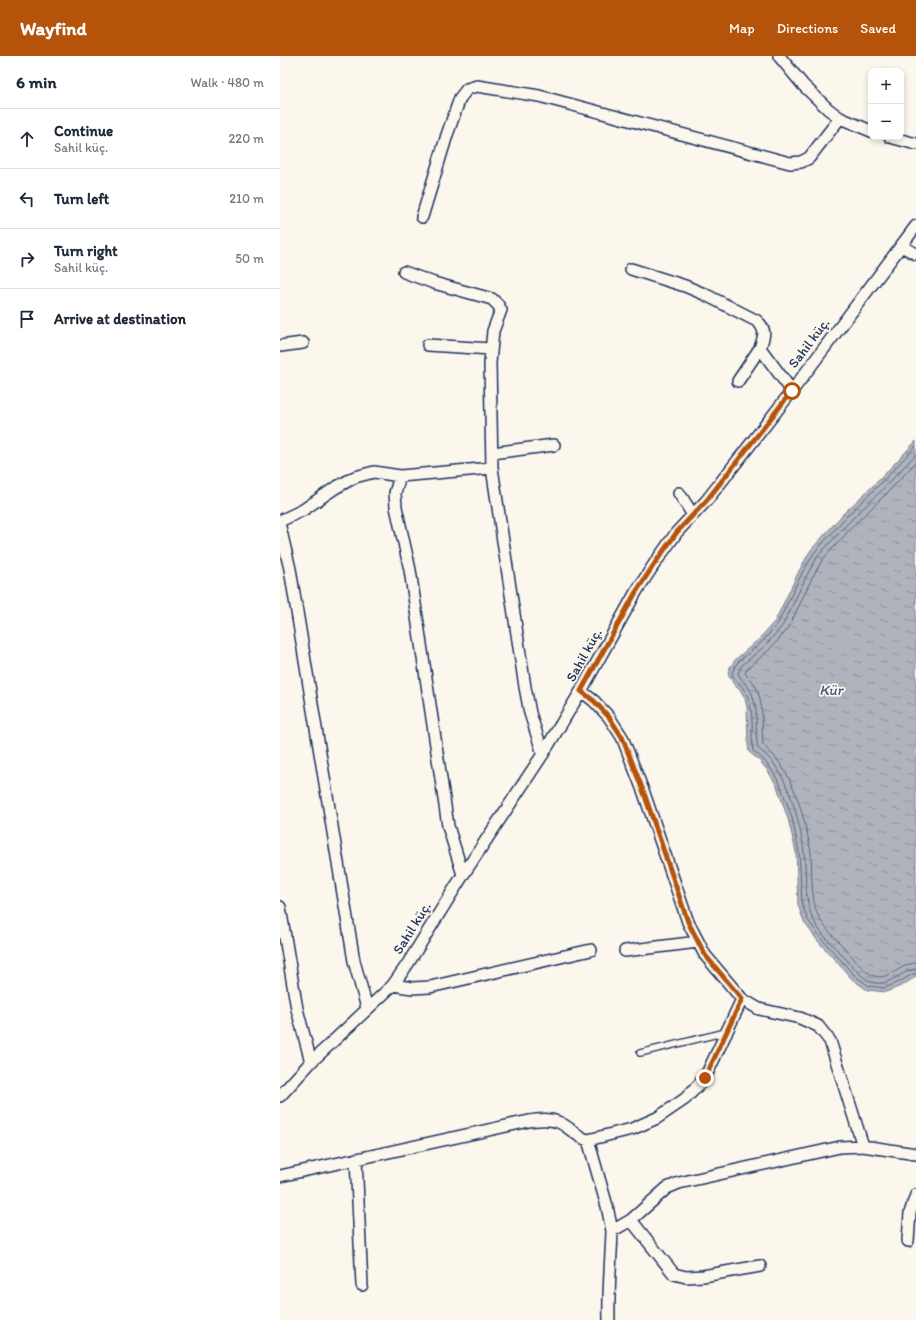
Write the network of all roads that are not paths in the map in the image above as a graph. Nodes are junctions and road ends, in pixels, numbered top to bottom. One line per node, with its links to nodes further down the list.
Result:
1 (779, 56): 2 (street)
2 (840, 118): 3 (street); 6 (street)
3 (868, 131)
4 (901, 140): 5 (street)
5 (916, 144)
6 (422, 217)
7 (916, 226): 8 (street, Sahil küç.)
8 (901, 246): 9 (street); 18 (street, Sahil küç.)
9 (916, 254)
10 (631, 269): 15 (street)
11 (404, 272): 16 (street)
12 (303, 343): 14 (street)
13 (428, 345): 16 (street)
14 (280, 346)
15 (760, 348): 17 (street); 18 (street)
16 (491, 349): 20 (street)
17 (738, 382)
18 (792, 391): 24 (street, Sahil küç.)
19 (554, 445): 20 (street)
20 (492, 453): 21 (street)
21 (492, 468): 22 (street); 28 (street)
22 (400, 476): 25 (street); 29 (street)
23 (679, 493): 24 (street)
24 (693, 515): 27 (street, Sahil küç.)
25 (280, 521)
26 (280, 527): 36 (street)
27 (581, 691): 28 (street, Sahil küç.); 31 (street)
28 (543, 754): 29 (street, Sahil küç.)
29 (463, 875): 34 (street, Sahil küç.)
30 (280, 908): 39 (street)
31 (698, 942): 33 (street); 35 (street)
32 (591, 950): 34 (street)
33 (625, 951)
34 (393, 985): 36 (street, Sahil küç.)
35 (742, 999): 37 (street); 42 (street)
36 (367, 1008): 39 (street, Sahil küç.)
37 (726, 1032): 38 (lane); 41 (street)
38 (640, 1053)
39 (311, 1062): 40 (street, Sahil küç.)
40 (280, 1096)
41 (588, 1140): 44 (street); 48 (street)
42 (863, 1146): 43 (street); 47 (street)
43 (916, 1154)
44 (356, 1159): 45 (street); 51 (street)
45 (280, 1176)
46 (916, 1195): 49 (street)
47 (631, 1220): 48 (street); 50 (street)
48 (612, 1231): 52 (street)
49 (908, 1241)
50 (760, 1266)
51 (362, 1285)
52 (609, 1320)

